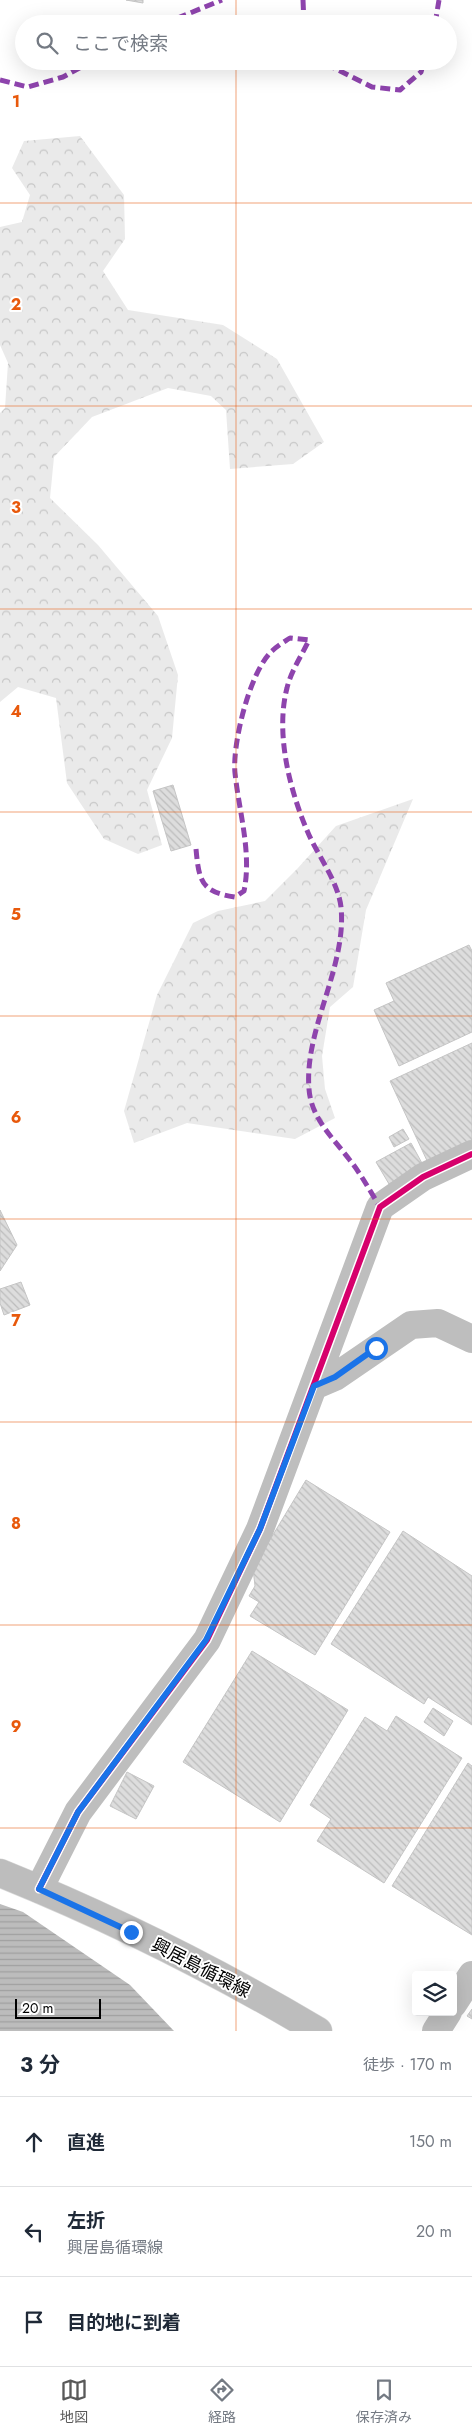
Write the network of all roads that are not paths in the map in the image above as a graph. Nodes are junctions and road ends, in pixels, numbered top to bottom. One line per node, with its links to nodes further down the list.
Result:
1 (472, 1154): 3 (street)
2 (472, 1339): 3 (street)
3 (314, 1386): 5 (street)
4 (0, 1873): 5 (main road, 興居島循環線)
5 (39, 1889): 9 (main road, 興居島循環線)
6 (472, 1975): 7 (street)
7 (457, 1998)
8 (445, 2016): 10 (street)
9 (318, 2031)
10 (436, 2031)

